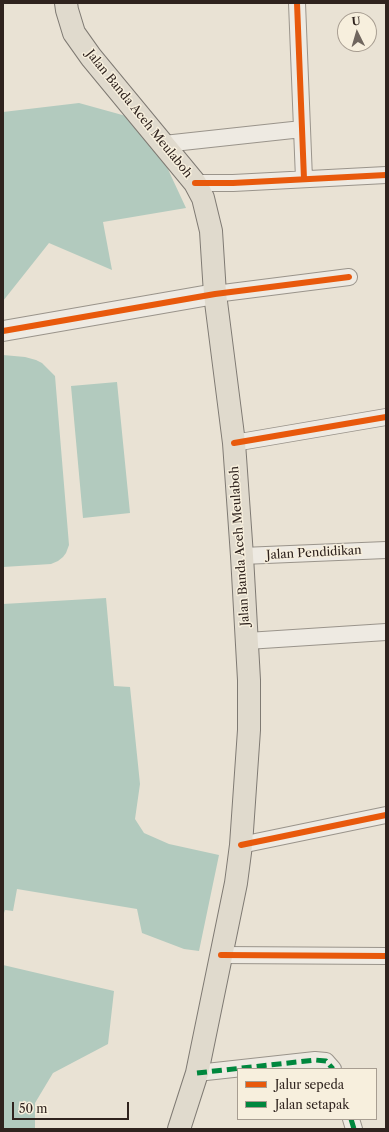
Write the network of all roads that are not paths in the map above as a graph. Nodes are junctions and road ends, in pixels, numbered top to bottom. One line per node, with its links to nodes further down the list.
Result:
1 (66, 3): 4 (highway, Jalan Banda Aceh Meulaboh)
2 (297, 3): 3 (street)
3 (302, 129): 4 (street); 6 (street)
4 (164, 144): 7 (highway, Jalan Banda Aceh Meulaboh)
5 (386, 175): 6 (street)
6 (304, 179): 7 (street)
7 (195, 183): 9 (highway, Jalan Banda Aceh Meulaboh)
8 (348, 277): 9 (street)
9 (215, 294): 10 (street); 12 (highway, Jalan Banda Aceh Meulaboh)
10 (3, 331)
11 (386, 417): 12 (street)
12 (234, 443): 14 (highway, Jalan Banda Aceh Meulaboh)
13 (386, 550): 14 (street, Jalan Pendidikan)
14 (242, 556): 16 (highway, Jalan Banda Aceh Meulaboh)
15 (386, 632): 16 (street)
16 (246, 641): 18 (highway, Jalan Banda Aceh Meulaboh)
17 (386, 815): 18 (street)
18 (241, 845): 19 (highway, Jalan Banda Aceh Meulaboh)
19 (221, 955): 20 (street); 24 (highway, Jalan Banda Aceh Meulaboh)
20 (386, 956)
21 (248, 1068): 22 (street)
22 (332, 1068)
23 (237, 1069): 24 (street)
24 (197, 1074): 25 (highway, Jalan Banda Aceh Meulaboh)
25 (179, 1129)

